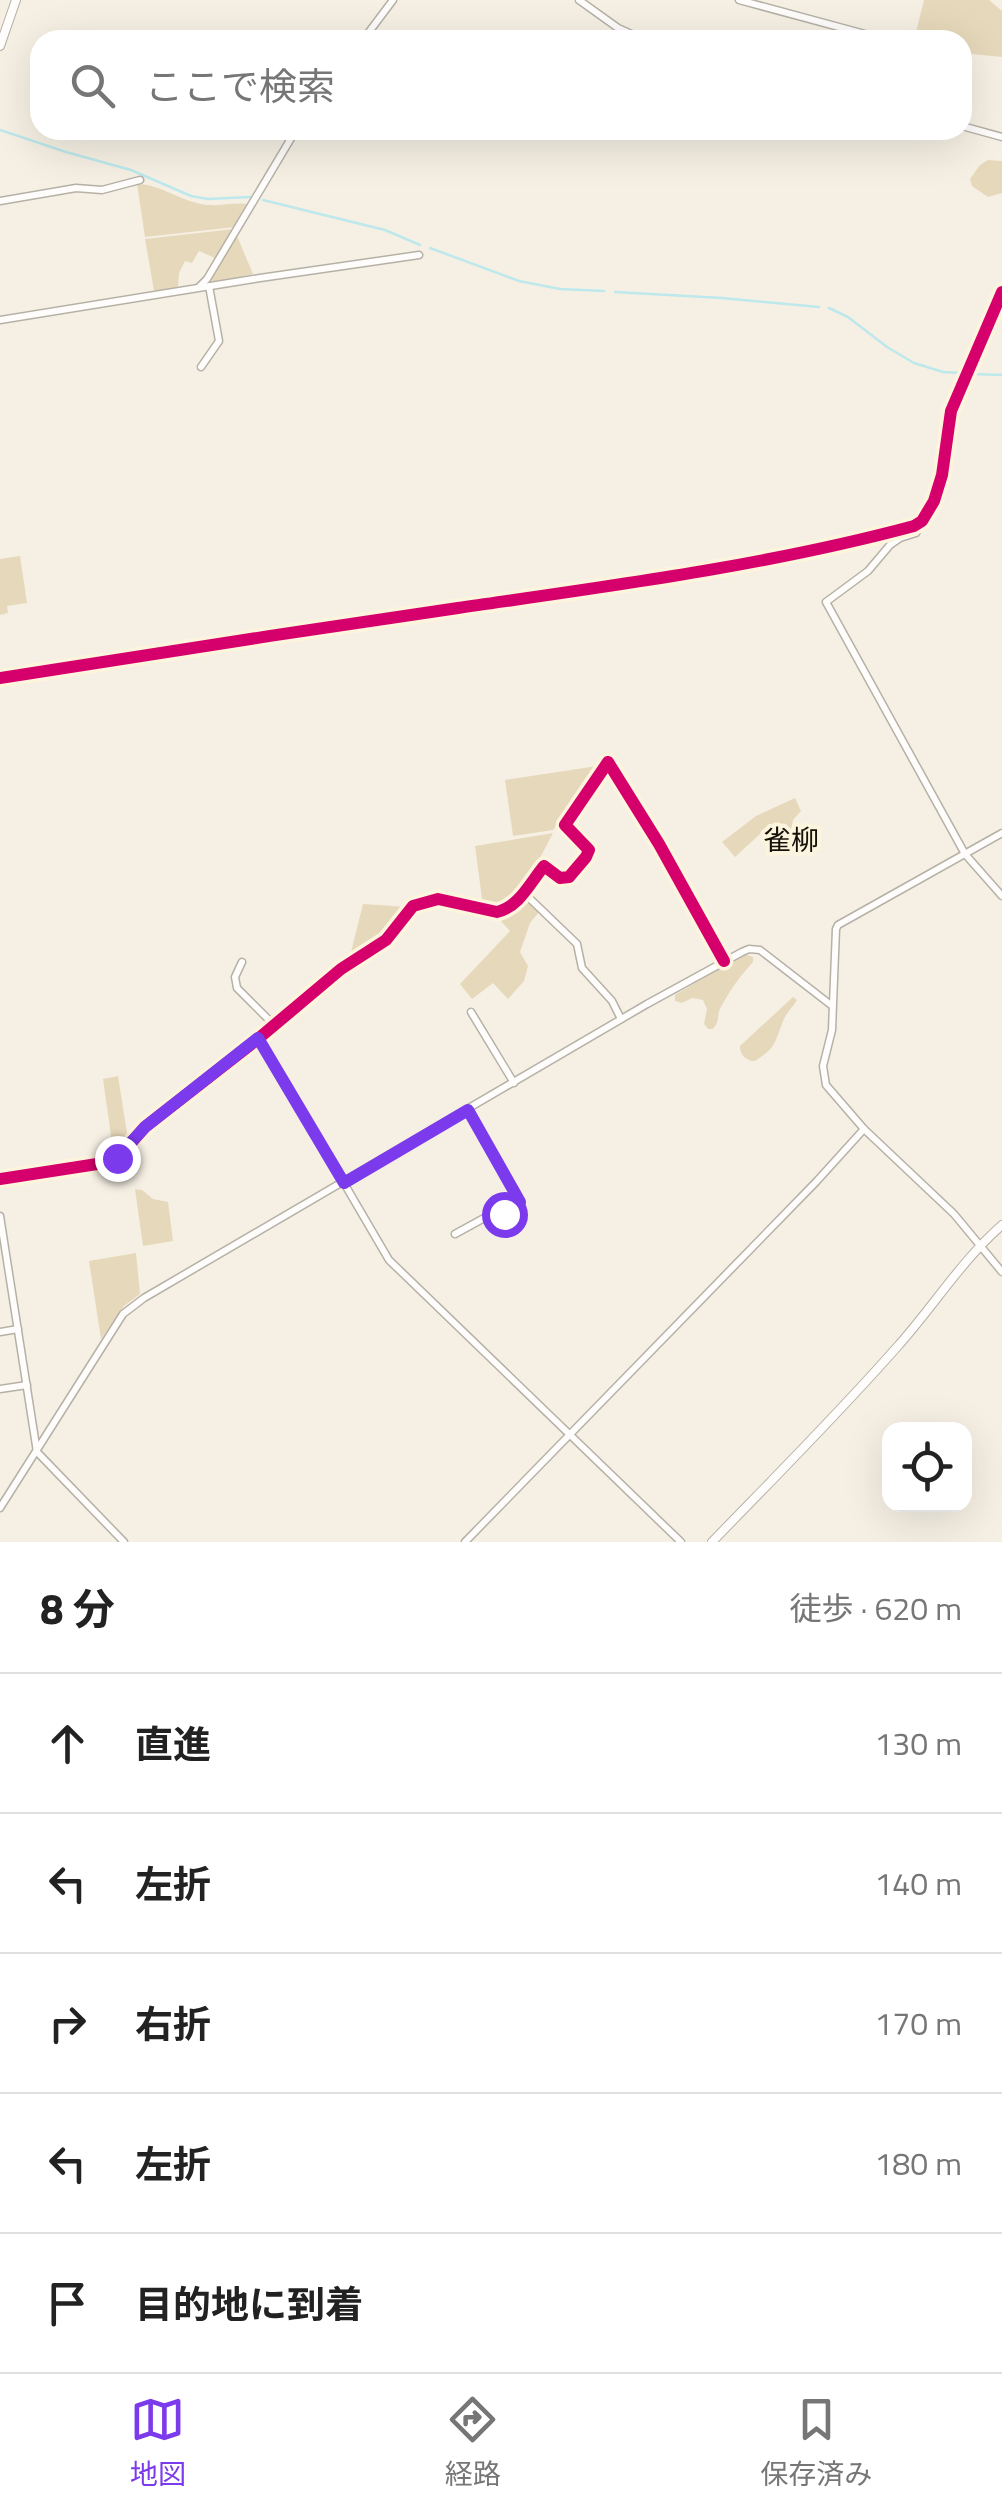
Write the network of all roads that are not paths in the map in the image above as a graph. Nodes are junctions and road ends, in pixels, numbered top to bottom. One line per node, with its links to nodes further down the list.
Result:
1 (16, 0): 9 (street)
2 (393, 0): 6 (street)
3 (596, 0): 5 (street)
4 (740, 0): 8 (street)
5 (582, 2): 7 (street)
6 (370, 30)
7 (622, 30)
8 (850, 30)
9 (0, 46)
10 (972, 129): 11 (street)
11 (1002, 137)
12 (290, 140): 17 (street)
13 (140, 180): 14 (street)
14 (0, 201)
15 (419, 255): 16 (street)
16 (209, 286): 17 (street); 20 (street)
17 (198, 288): 19 (street)
18 (1002, 292): 21 (street)
19 (0, 320)
20 (200, 366)
21 (922, 521): 22 (street); 24 (street)
22 (0, 678)
23 (1002, 833): 24 (street)
24 (965, 854): 26 (street); 29 (street)
25 (524, 892): 27 (street); 31 (street); 32 (street)
26 (1002, 896)
27 (724, 961): 29 (street); 31 (street)
28 (242, 962): 32 (street)
29 (831, 1005): 36 (street)
30 (471, 1012): 34 (street)
31 (621, 1019): 34 (street)
32 (274, 1025): 33 (street)
33 (258, 1038): 37 (street); 38 (street)
34 (514, 1083): 35 (street)
35 (468, 1110): 38 (street); 41 (street)
36 (864, 1128): 42 (street); 48 (street)
37 (0, 1179)
38 (344, 1183): 48 (street); 49 (street)
39 (0, 1216): 44 (street)
40 (1002, 1225): 42 (street)
41 (455, 1234)
42 (981, 1244): 43 (street); 54 (street)
43 (1002, 1272)
44 (18, 1329): 45 (street); 46 (street)
45 (0, 1332)
46 (26, 1385): 47 (street); 49 (street)
47 (0, 1389)
48 (570, 1434): 52 (street); 53 (street)
49 (37, 1452): 50 (street); 51 (street)
50 (0, 1508)
51 (124, 1542)
52 (465, 1542)
53 (681, 1542)
54 (712, 1542)

